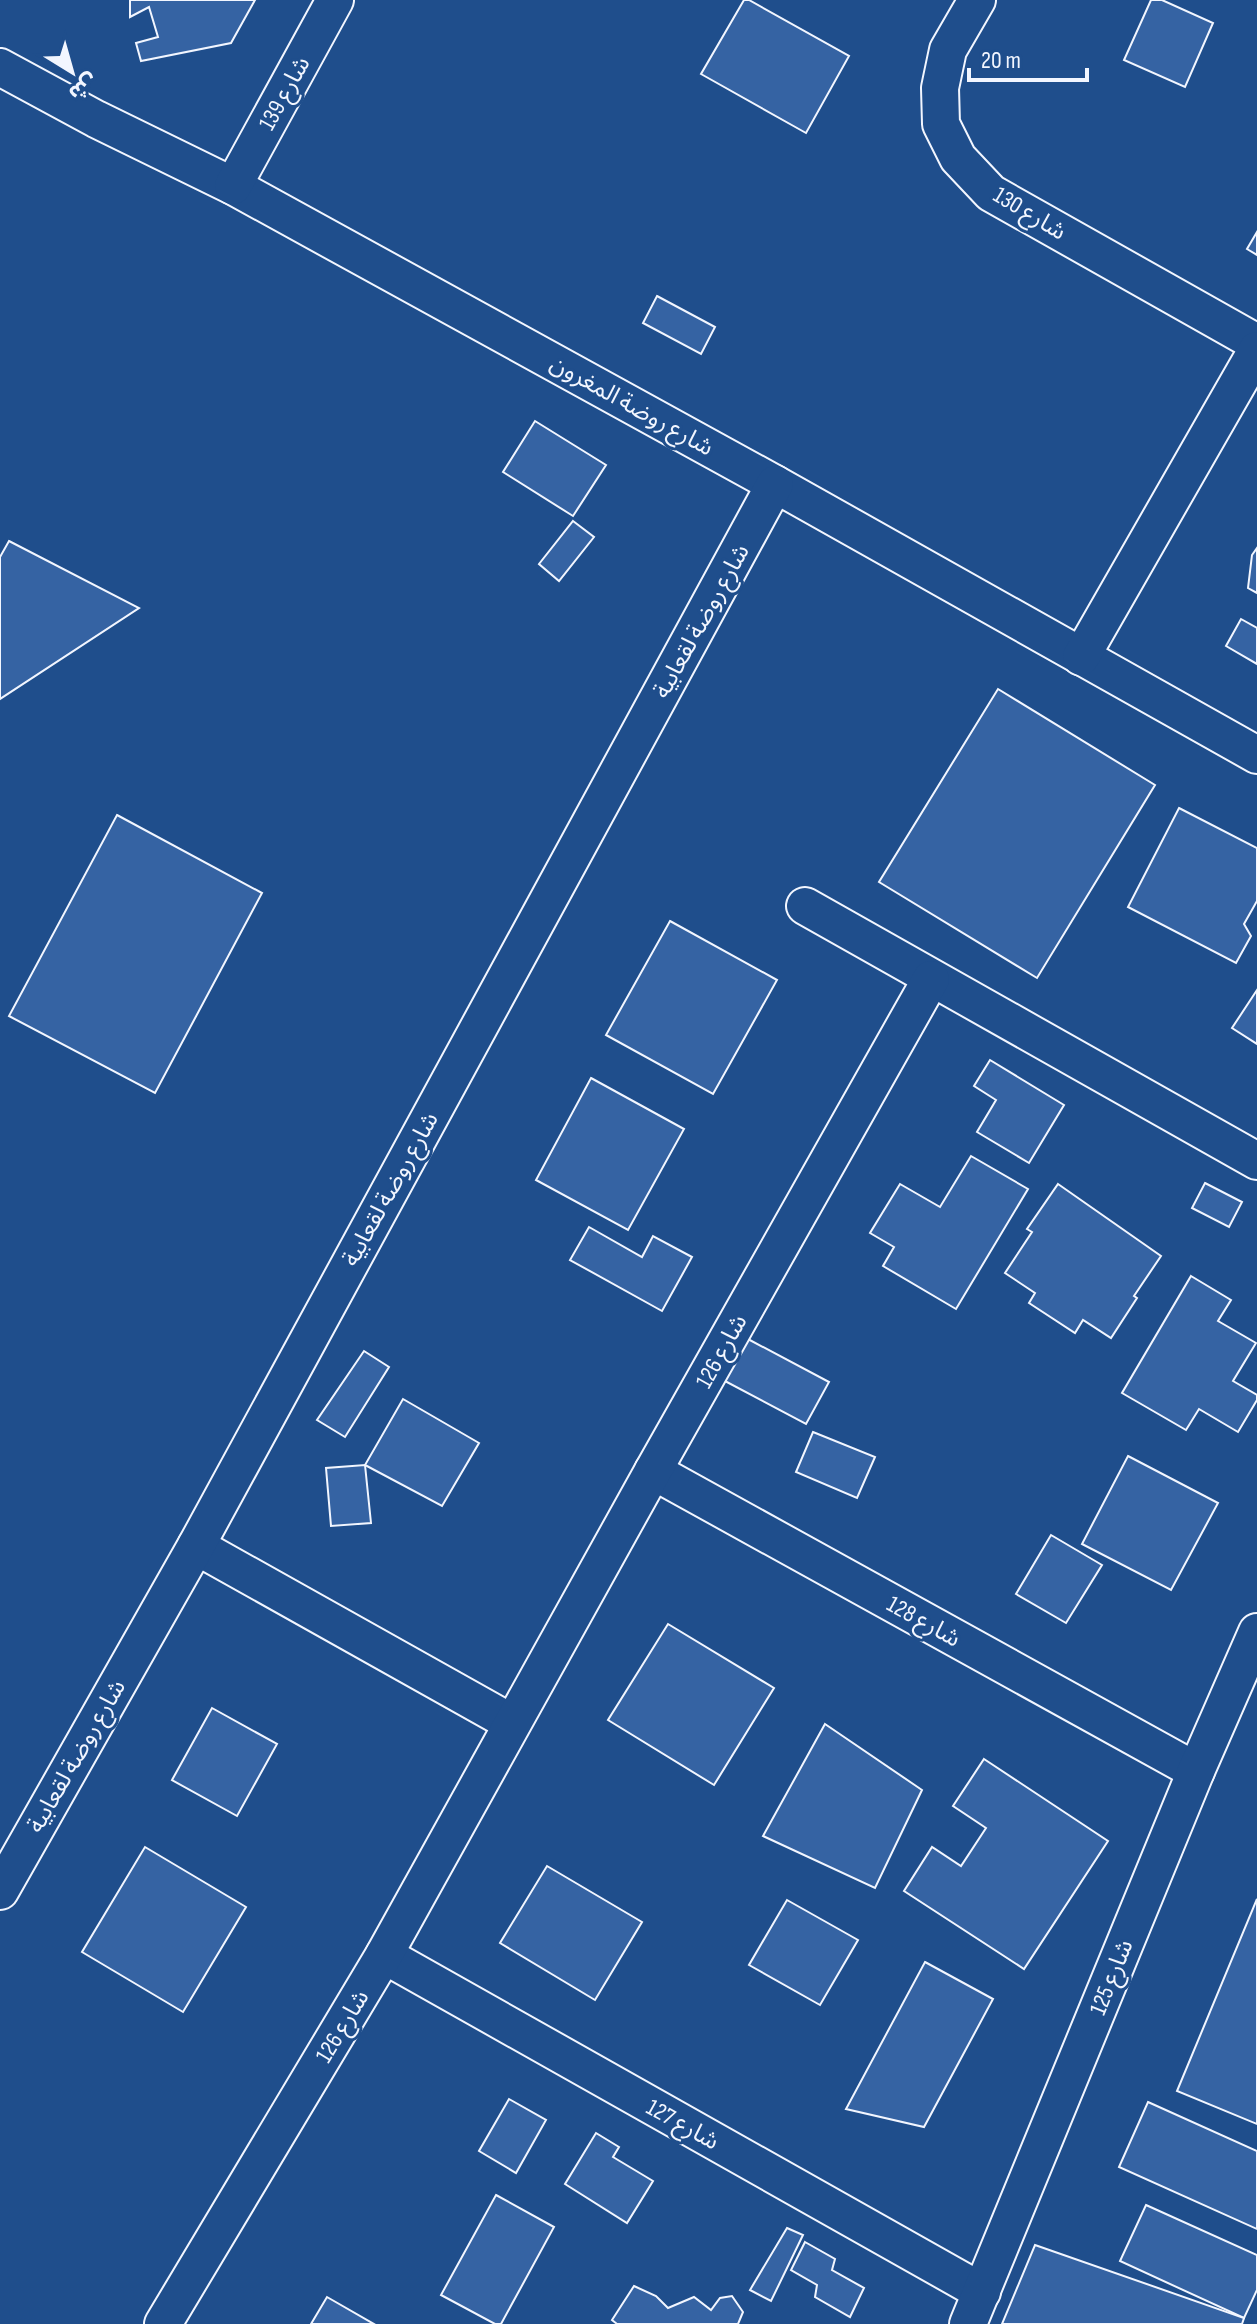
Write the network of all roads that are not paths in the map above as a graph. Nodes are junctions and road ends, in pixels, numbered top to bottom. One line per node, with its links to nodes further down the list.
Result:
1 (335, 0): 4 (street, شارع 139)
2 (977, 0): 5 (street, شارع 130)
3 (0, 67): 4 (street, شارع روضة المغرون)
4 (233, 186): 7 (street, شارع روضة المغرون)
5 (1257, 343)
6 (1257, 350): 8 (street)
7 (775, 484): 8 (street, شارع روضة المغرون); 14 (street, شارع روضة لقعابية)
8 (1081, 657): 9 (street, شارع روضة المغرون)
9 (1257, 755)
10 (805, 906): 11 (street)
11 (931, 979): 12 (street); 13 (street, شارع 126)
12 (1257, 1161)
13 (653, 1471): 16 (street, شارع 126); 17 (street, شارع 128)
14 (196, 1546): 16 (street); 18 (street, شارع روضة لقعابية)
15 (1257, 1632): 17 (street, شارع 125)
16 (512, 1723): 19 (street, شارع 126)
17 (1196, 1771): 20 (street, شارع 125)
18 (0, 1891)
19 (384, 1955): 20 (street, شارع 127); 21 (street, شارع 126)
20 (975, 2308)
21 (163, 2324)

